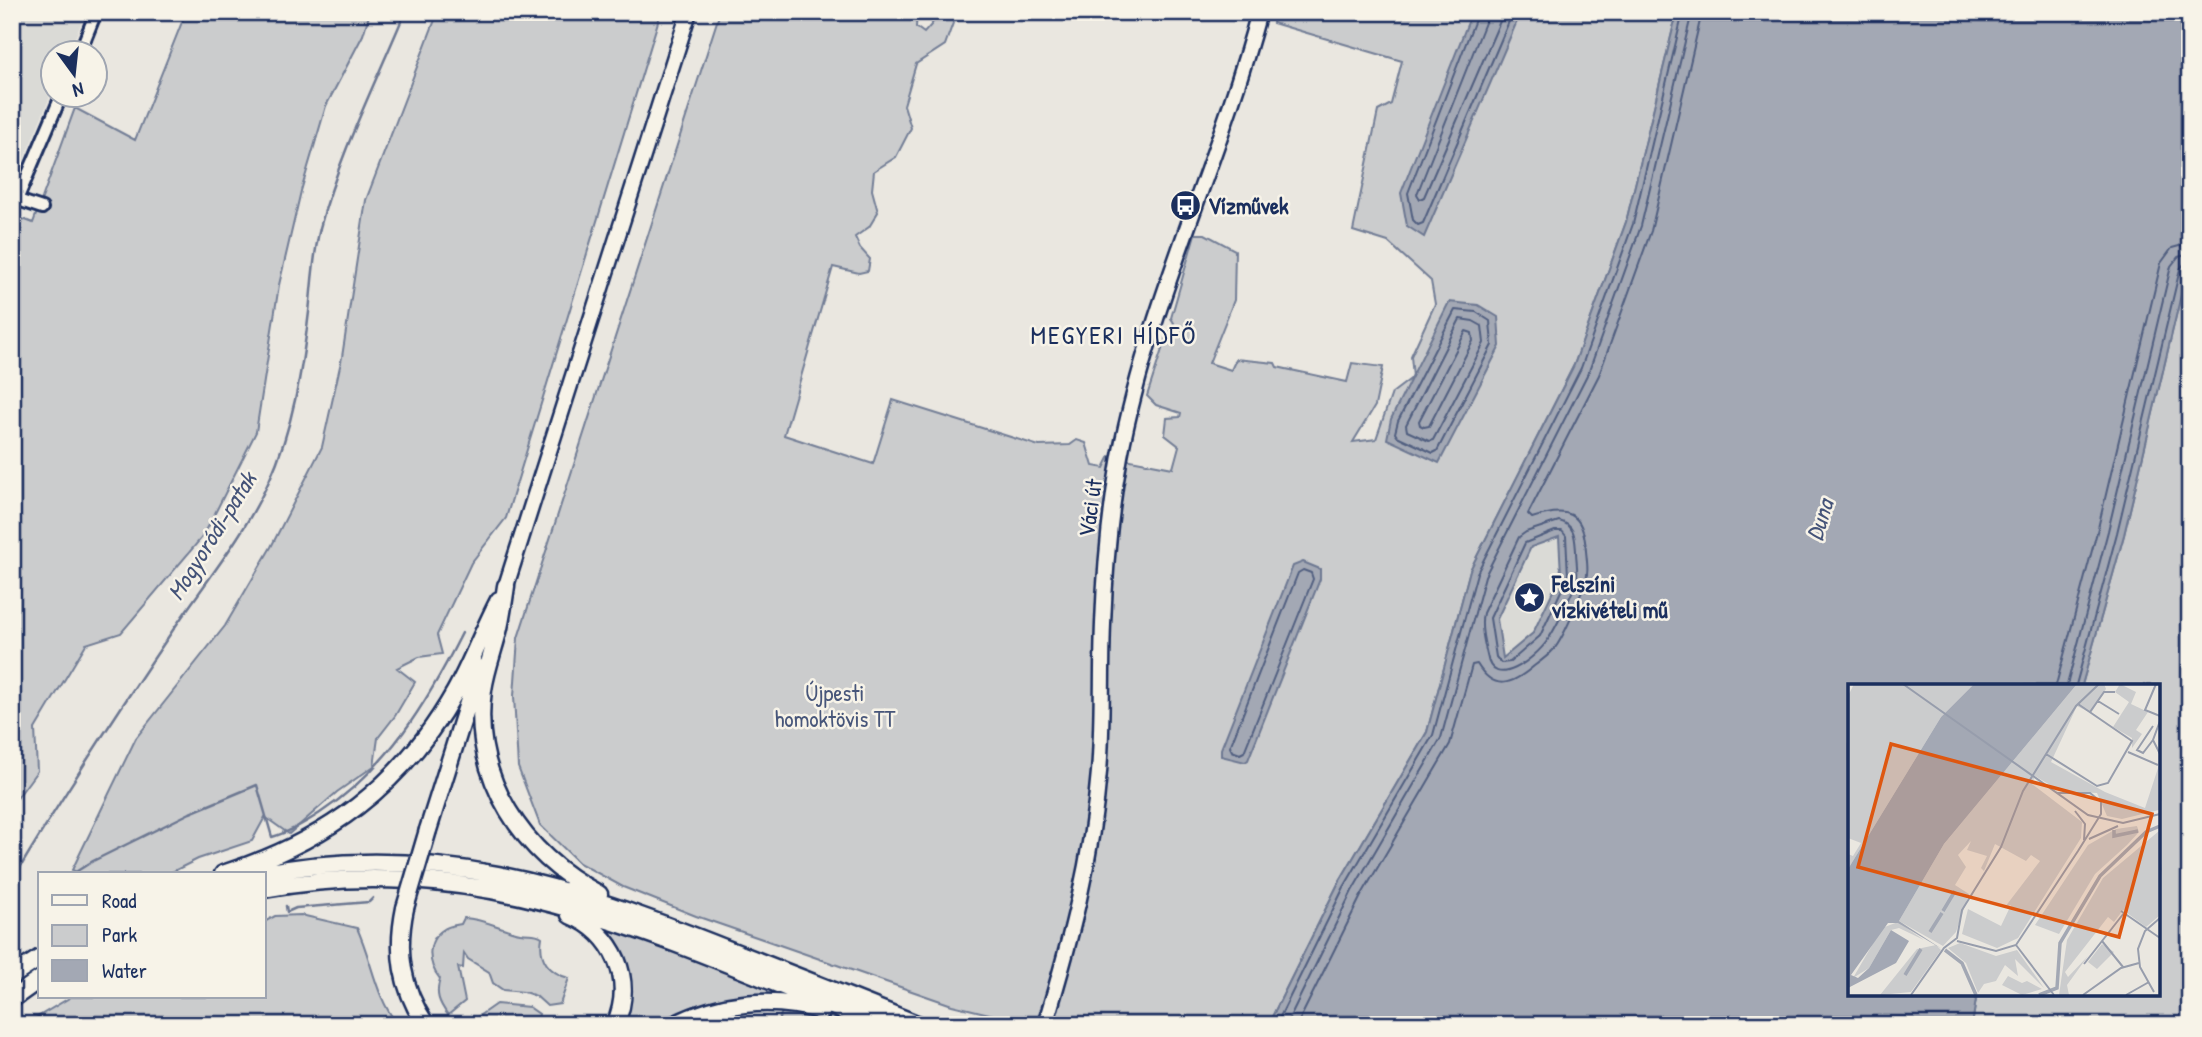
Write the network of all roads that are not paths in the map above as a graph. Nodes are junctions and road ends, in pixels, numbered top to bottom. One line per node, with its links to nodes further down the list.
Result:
1 (96, 12): 4 (street)
2 (688, 12): 8 (main road)
3 (1259, 12): 23 (main road, Váci út)
4 (86, 38)
5 (56, 108): 6 (street)
6 (15, 199): 7 (street)
7 (42, 208)
8 (506, 586): 9 (highway); 13 (highway); 19 (highway, bridge)
9 (229, 872)
10 (266, 873): 13 (highway)
11 (266, 890): 12 (highway)
12 (540, 900): 18 (highway); 20 (highway)
13 (667, 925): 22 (highway)
14 (38, 959): 15 (highway)
15 (12, 976)
16 (38, 980): 17 (highway)
17 (12, 999)
18 (873, 1023): 21 (highway)
19 (426, 1025)
20 (615, 1025)
21 (674, 1025)
22 (919, 1025)
23 (1045, 1025)

